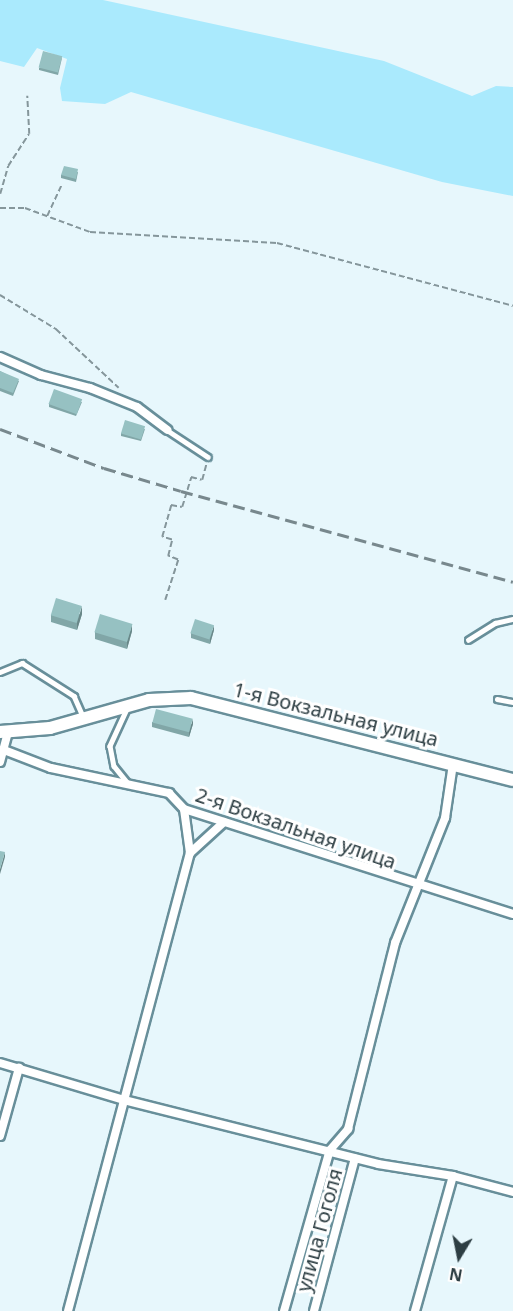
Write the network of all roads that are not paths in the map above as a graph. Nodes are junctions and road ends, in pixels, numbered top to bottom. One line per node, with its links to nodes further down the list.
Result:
1 (0, 357): 2 (street)
2 (167, 430): 3 (lane)
3 (208, 457)
4 (513, 619): 5 (lane)
5 (468, 640)
6 (0, 672): 10 (lane)
7 (497, 699): 8 (lane)
8 (513, 702)
9 (129, 706): 10 (main road, 1-я Вокзальная улица); 14 (main road, 1-я Вокзальная улица); 16 (lane)
10 (84, 718): 11 (main road, 1-я Вокзальная улица)
11 (4, 733): 12 (street)
12 (4, 750): 13 (street); 16 (street, 2-я Вокзальная улица)
13 (0, 762)
14 (453, 764): 15 (main road, 1-я Вокзальная улица); 20 (street)
15 (513, 780)
16 (129, 785): 17 (street, 2-я Вокзальная улица)
17 (184, 809): 18 (street, 2-я Вокзальная улица); 19 (street)
18 (224, 822): 19 (street); 20 (street, 2-я Вокзальная улица)
19 (190, 853): 24 (street)
20 (420, 886): 21 (street, 2-я Вокзальная улица); 26 (street)
21 (513, 914)
22 (0, 1062): 23 (street)
23 (19, 1068): 24 (street); 25 (street)
24 (123, 1100): 26 (street); 30 (street)
25 (0, 1136)
26 (330, 1150): 27 (street); 31 (street)
27 (356, 1158): 28 (street); 32 (street, улица Гоголя)
28 (453, 1176): 29 (street); 33 (street)
29 (513, 1192)
30 (68, 1311)
31 (284, 1311)
32 (314, 1311)
33 (415, 1311)

